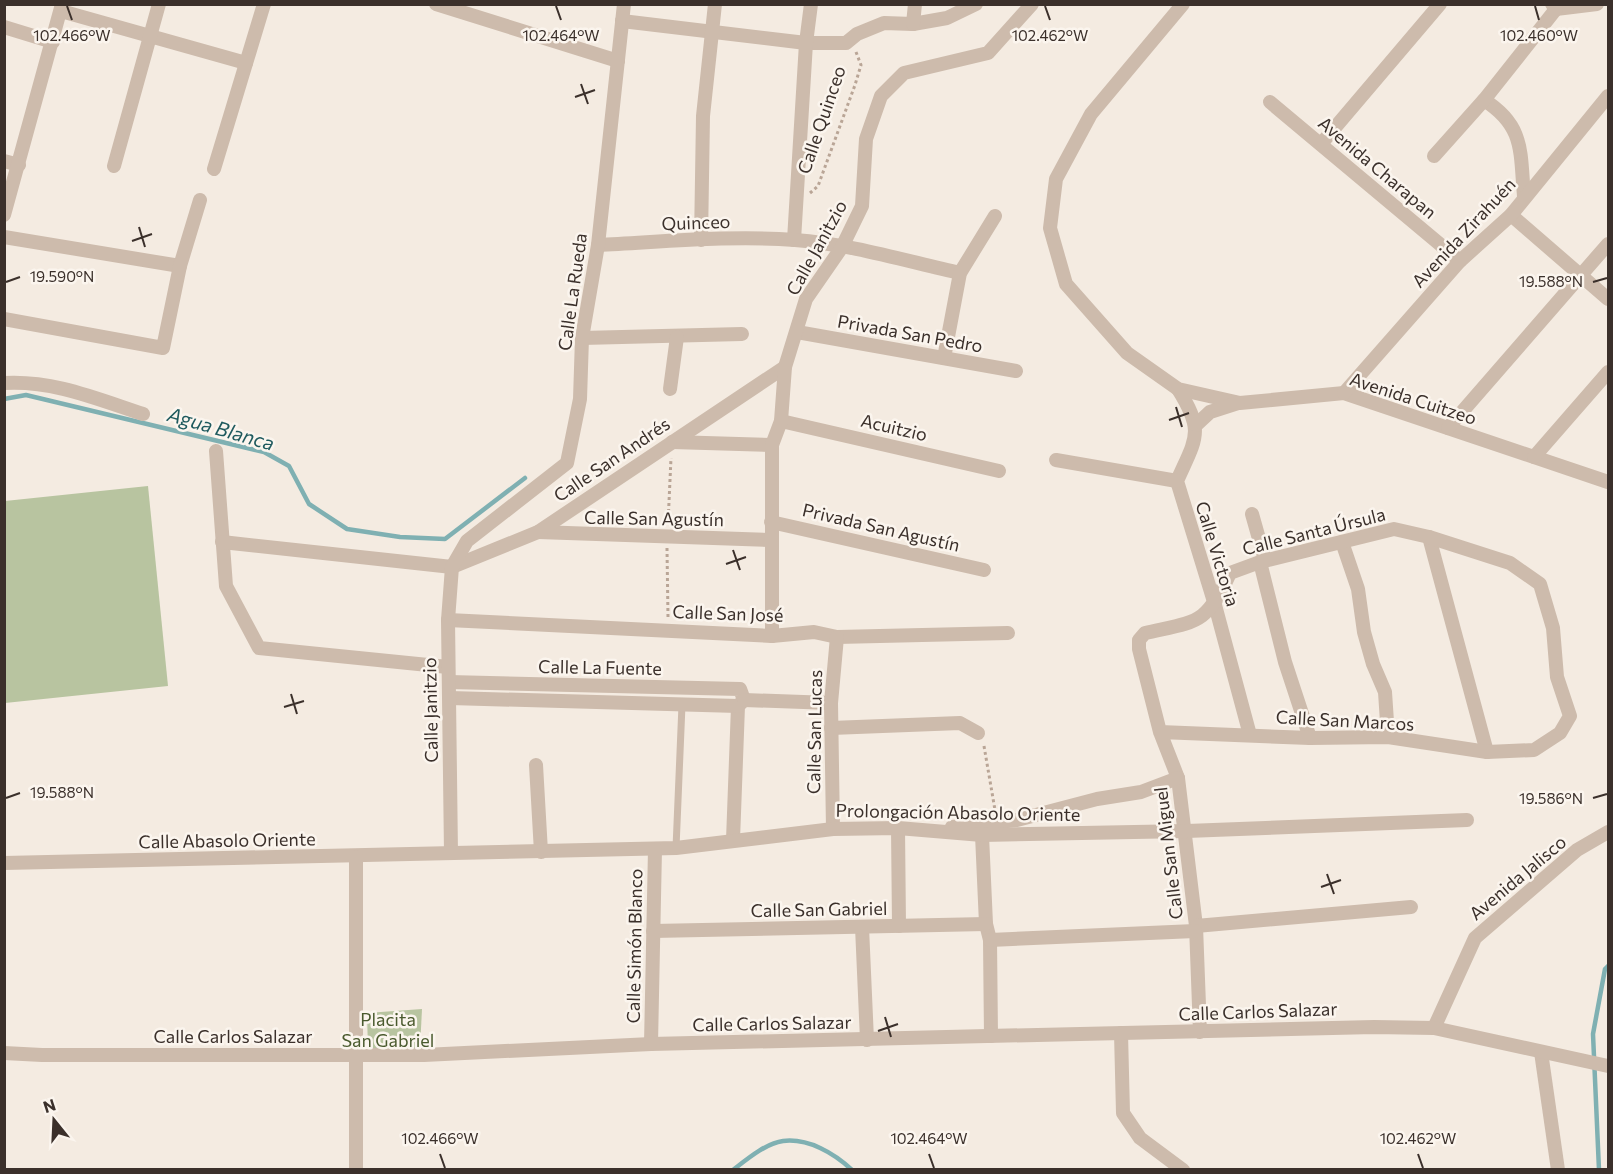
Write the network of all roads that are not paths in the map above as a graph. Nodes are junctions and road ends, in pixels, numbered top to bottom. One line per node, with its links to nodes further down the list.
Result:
1 (159, 4): 19 (street)
2 (264, 4): 23 (street)
3 (436, 4): 22 (street)
4 (624, 4): 15 (street, Calle La Rueda)
5 (715, 4): 18 (street)
6 (812, 4): 21 (street)
7 (915, 4): 16 (street)
8 (976, 4): 16 (street)
9 (1032, 4): 43 (street, Calle Janitzio)
10 (1183, 4): 60 (street, Avenida Cuitzeo)
11 (1440, 4): 27 (street)
12 (1597, 4): 13 (street)
13 (1554, 7): 25 (street)
14 (61, 8): 19 (street); 20 (street)
15 (622, 21): 18 (street); 22 (street, Calle La Rueda)
16 (913, 24): 21 (street)
17 (4, 27): 20 (street)
18 (711, 30): 21 (street); 39 (street)
19 (150, 36): 23 (street); 31 (street)
20 (53, 42): 30 (street)
21 (806, 43): 40 (street)
22 (618, 61): 42 (street, Calle La Rueda)
23 (246, 63): 32 (street)
24 (1608, 96): 33 (street, Avenida Zirahuén)
25 (1484, 100): 28 (street); 33 (street)
26 (1270, 102): 27 (street, Avenida Charapan)
27 (1321, 144): 44 (street, Avenida Charapan)
28 (1434, 156)
29 (4, 161): 30 (street)
30 (19, 165): 35 (street)
31 (114, 166)
32 (214, 170)
33 (1524, 196): 36 (street, Avenida Zirahuén)
34 (200, 200): 45 (street)
35 (4, 215)
36 (1510, 215): 44 (street, Avenida Zirahuén); 47 (street)
37 (995, 216): 46 (street)
38 (4, 237): 45 (street)
39 (701, 240): 40 (street, Quinceo); 42 (street, Quinceo)
40 (794, 240): 43 (street, Quinceo)
41 (1608, 244): 47 (street)
42 (598, 245): 53 (street, Calle La Rueda)
43 (842, 247): 46 (street, Quinceo); 50 (street, Calle Janitzio)
44 (1460, 261): 61 (street, Avenida Zirahuén)
45 (180, 266): 49 (street)
46 (960, 273): 54 (street)
47 (1582, 276): 48 (street); 66 (street)
48 (1608, 298)
49 (4, 319)
50 (797, 332): 54 (street, Privada San Pedro); 55 (street, Calle Janitzio)
51 (742, 334): 52 (street)
52 (677, 337): 53 (street); 59 (street)
53 (582, 338): 83 (street, Calle La Rueda)
54 (944, 358): 56 (street, Privada San Pedro)
55 (785, 367): 64 (street, Calle Janitzio); 67 (street, Calle San Andrés)
56 (1016, 371)
57 (1608, 372): 70 (street)
58 (4, 383): 63 (street)
59 (670, 389)
60 (1178, 389): 62 (street, Avenida Cuitzeo); 65 (street)
61 (1344, 393): 62 (street, Avenida Cuitzeo); 66 (street, Avenida Cuitzeo)
62 (1240, 403): 65 (street)
63 (143, 414)
64 (781, 421): 68 (street, Calle Janitzio); 72 (street, Acuitzio)
65 (1196, 425): 73 (street)
66 (1449, 428): 70 (street, Avenida Cuitzeo)
67 (672, 441): 68 (street); 77 (street, Calle San Andrés)
68 (772, 445): 76 (street, Calle Janitzio)
69 (216, 451): 80 (street)
70 (1534, 457): 74 (street, Avenida Cuitzeo)
71 (1056, 460): 73 (street)
72 (999, 471)
73 (1177, 481): 85 (street, Calle Victoria)
74 (1608, 482)
75 (1252, 514): 82 (street)
76 (771, 522): 79 (street, Calle Janitzio); 84 (street, Privada San Agustín)
77 (537, 532): 79 (street, Calle San Agustín); 83 (street, Calle San Andrés)
78 (1429, 537): 81 (street, Calle Santa Úrsula); 101 (street, Calle Santa Úrsula); 105 (street)
79 (770, 540): 88 (street, Calle Janitzio)
80 (222, 542): 83 (street); 90 (street)
81 (1342, 542): 82 (street, Calle Santa Úrsula); 103 (street)
82 (1263, 561): 85 (street, Calle Santa Úrsula); 104 (street)
83 (452, 567): 86 (street, Calle Janitzio)
84 (984, 570)
85 (1215, 605): 99 (street, Calle San Miguel); 102 (street, Calle Victoria)
86 (448, 620): 88 (street, Calle San José); 90 (street, Calle Janitzio)
87 (1008, 633): 89 (street, Calle San José)
88 (772, 636): 89 (street, Calle San José)
89 (837, 637): 96 (street, Calle San Lucas)
90 (448, 667): 91 (street, Calle Janitzio)
91 (448, 682): 92 (street, Calle La Fuente); 93 (street, Calle Janitzio)
92 (600, 686): 94 (street); 95 (street, Calle La Fuente)
93 (450, 698): 94 (street, Calle La Fuente); 119 (street, Calle Janitzio)
94 (600, 702): 97 (street, Calle La Fuente)
95 (741, 703): 96 (street, Calle La Fuente); 97 (street, Calle La Fuente); 115 (street)
96 (831, 703): 98 (street, Calle San Lucas)
97 (682, 705): 116 (lane)
98 (831, 728): 100 (street); 110 (street, Calle San Lucas)
99 (1160, 732): 102 (street, Calle San Marcos); 107 (street, Calle San Miguel)
100 (978, 733)
101 (1560, 733): 105 (street, Calle San Marcos)
102 (1250, 735): 104 (street, Calle San Marcos)
103 (1388, 737): 104 (street, Calle San Marcos); 105 (street, Calle San Marcos)
104 (1310, 738)
105 (1487, 752)
106 (536, 765): 118 (street)
107 (1179, 778): 111 (street); 112 (street, Calle San Miguel)
108 (1467, 820): 112 (street, Prolongación Abasolo Oriente)
109 (898, 828): 110 (street, Prolongación Abasolo Oriente); 111 (street, Prolongación Abasolo Oriente); 124 (street)
110 (832, 829): 115 (street, Prolongación Abasolo Oriente)
111 (920, 830): 114 (street, Prolongación Abasolo Oriente)
112 (1187, 831): 114 (street, Prolongación Abasolo Oriente); 126 (street, Calle San Miguel)
113 (1608, 832): 129 (street, Avenida Jalisco)
114 (982, 835): 123 (street)
115 (733, 840): 116 (street, Prolongación Abasolo Oriente)
116 (676, 848): 117 (street, Prolongación Abasolo Oriente)
117 (655, 849): 118 (street, Prolongación Abasolo Oriente); 127 (street, Calle Simón Blanco)
118 (541, 852): 119 (street, Prolongación Abasolo Oriente)
119 (451, 853): 120 (street, Calle Abasolo Oriente)
120 (356, 857): 121 (street, Calle Abasolo Oriente); 137 (street)
121 (4, 863)
122 (1411, 907): 126 (street)
123 (986, 924): 124 (street, Calle San Gabriel); 128 (street)
124 (899, 926): 125 (street, Calle San Gabriel)
125 (862, 927): 127 (street, Calle San Gabriel); 133 (street)
126 (1196, 928): 128 (street); 130 (street, Calle San Miguel)
127 (653, 931): 134 (street, Calle Simón Blanco)
128 (990, 940): 132 (street)
129 (1434, 1028): 130 (street, Calle Carlos Salazar); 135 (street, Calle Carlos Salazar)
130 (1200, 1032): 131 (street, Calle Carlos Salazar)
131 (1121, 1033): 132 (street, Calle Carlos Salazar); 140 (street)
132 (991, 1036): 133 (street, Calle Carlos Salazar)
133 (867, 1040): 134 (street, Calle Carlos Salazar)
134 (651, 1044): 137 (street, Calle Carlos Salazar)
135 (1541, 1052): 138 (street, Calle Carlos Salazar); 141 (street)
136 (4, 1053): 137 (street, Calle Carlos Salazar)
137 (357, 1055): 139 (street)
138 (1608, 1066)
139 (356, 1170)
140 (1183, 1170)
141 (1558, 1170)

